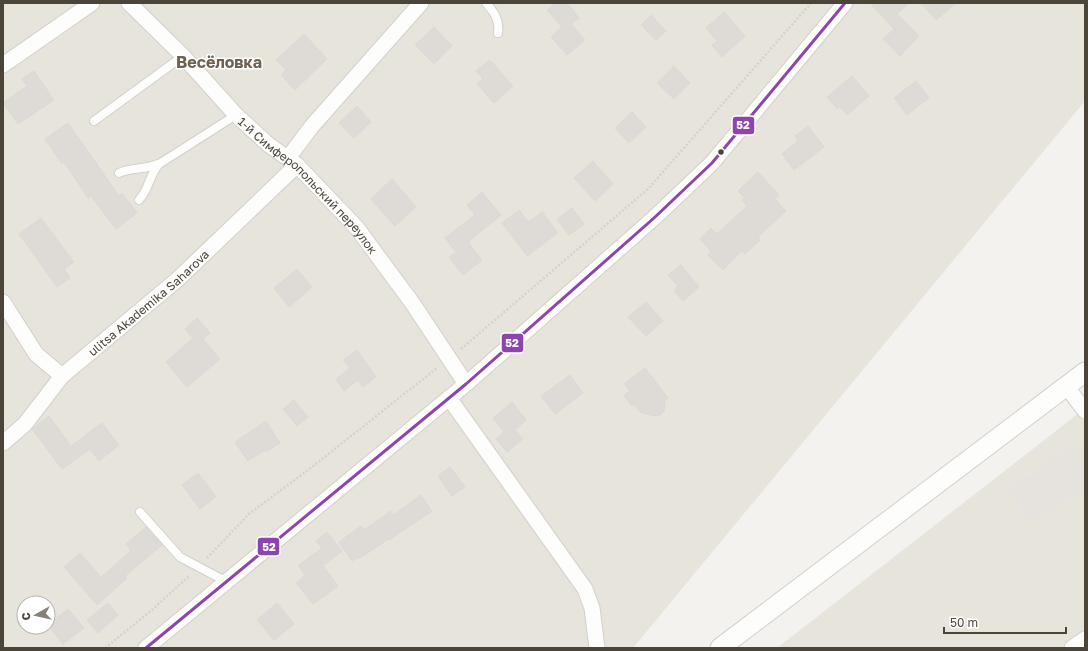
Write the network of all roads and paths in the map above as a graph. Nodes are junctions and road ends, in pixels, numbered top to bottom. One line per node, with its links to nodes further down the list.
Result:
1 (92, 3): 9 (street)
2 (129, 3): 8 (street, 1-й Симферопольский переулок)
3 (421, 3): 12 (street, ulitsa Akademika Saharova)
4 (486, 3): 7 (lane)
5 (811, 3): 17 (path)
6 (845, 3): 20 (street)
7 (498, 33)
8 (183, 56): 10 (street, 1-й Симферопольский переулок); 11 (lane)
9 (3, 65)
10 (236, 115): 12 (street, 1-й Симферопольский переулок); 13 (lane)
11 (94, 121)
12 (292, 162): 17 (street, 1-й Симферопольский переулок); 19 (street, ulitsa Akademika Saharova)
13 (159, 164): 14 (lane); 15 (lane)
14 (119, 173)
15 (138, 200)
16 (3, 302): 19 (street)
17 (449, 359): 20 (street, 1-й Симферопольский переулок); 26 (path)
18 (1085, 372): 21 (street)
19 (62, 376): 24 (street, ulitsa Akademika Saharova)
20 (466, 384): 22 (street)
21 (1066, 386): 23 (street); 32 (street)
22 (449, 398): 27 (street); 31 (street)
23 (1085, 411)
24 (3, 443)
25 (140, 512): 26 (lane)
26 (198, 567): 27 (lane); 29 (path)
27 (226, 582): 30 (street)
28 (1085, 639): 33 (street)
29 (105, 648)
30 (146, 648)
31 (597, 648)
32 (720, 648)
33 (1072, 648)

